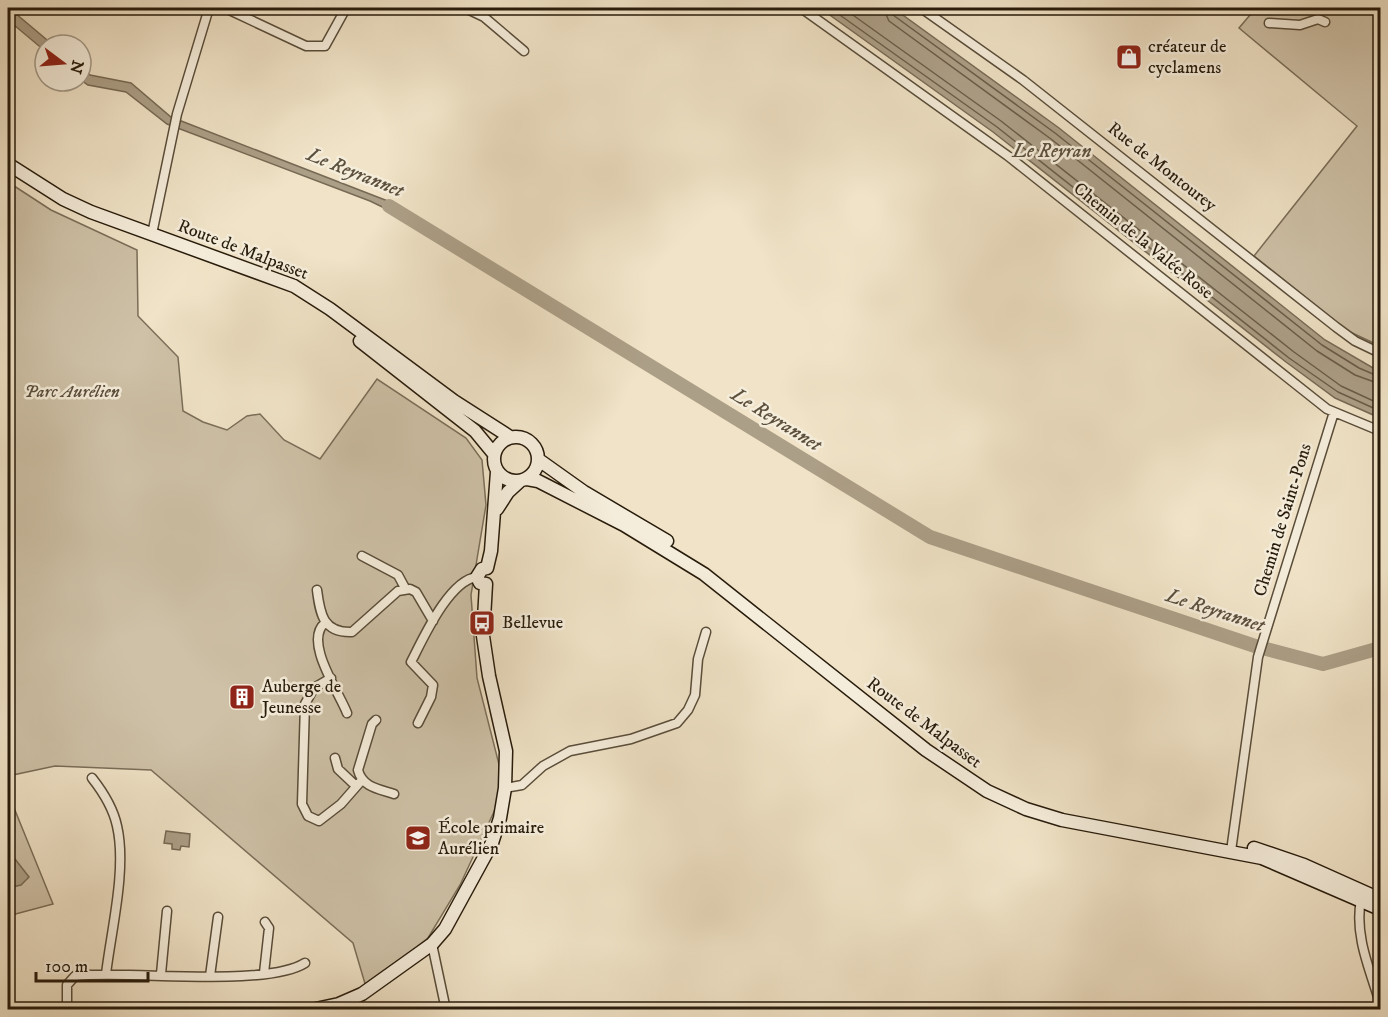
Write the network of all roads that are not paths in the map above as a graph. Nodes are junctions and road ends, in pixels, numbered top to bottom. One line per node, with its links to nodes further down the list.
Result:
1 (209, 8): 12 (street)
2 (225, 8): 3 (street)
3 (346, 8)
4 (465, 8): 9 (street)
5 (801, 8): 14 (street, Chemin de la Valée Rose)
6 (921, 8): 13 (street, Rue de Montourey)
7 (1325, 22): 8 (street)
8 (1269, 23)
9 (524, 51)
10 (8, 164): 12 (main road, Route de Malpasset)
11 (8, 173): 17 (main road, Route de Malpasset)
12 (152, 234): 16 (main road, Route de Malpasset)
13 (1380, 353)
14 (1334, 412): 15 (street, Chemin de la Valée Rose); 38 (street, Chemin de Saint-Pons)
15 (1380, 431)
16 (510, 437): 17 (main road); 18 (main road)
17 (494, 454): 19 (main road)
18 (538, 460): 20 (main road); 38 (main road, Route de Malpasset)
19 (497, 472): 20 (main road); 21 (main road)
20 (523, 480): 21 (main road); 38 (main road, Route de Malpasset)
21 (494, 515): 23 (main road)
22 (362, 556): 24 (street)
23 (483, 576): 26 (street); 36 (main road)
24 (405, 588): 26 (street); 27 (street)
25 (317, 590): 27 (street)
26 (433, 621): 32 (street)
27 (325, 623): 29 (street)
28 (706, 632): 36 (street)
29 (331, 678): 30 (street); 35 (street)
30 (346, 713)
31 (376, 720): 35 (street)
32 (418, 723)
33 (335, 758): 35 (street)
34 (92, 778): 48 (street)
35 (359, 783): 37 (street)
36 (505, 788): 45 (main road)
37 (394, 794)
38 (1232, 847): 39 (main road, Route de Malpasset); 40 (main road, Route de Malpasset)
39 (1380, 899)
40 (1361, 900): 41 (main road, Route de Malpasset); 51 (street)
41 (1380, 909)
42 (168, 911): 49 (street)
43 (218, 917): 50 (street)
44 (265, 922): 47 (street)
45 (432, 944): 53 (main road); 54 (street)
46 (305, 963): 47 (street)
47 (264, 973): 50 (street)
48 (106, 974): 49 (street); 52 (street)
49 (161, 974): 50 (street)
50 (210, 976)
51 (1380, 1003)
52 (67, 1010)
53 (311, 1010)
54 (446, 1010)

